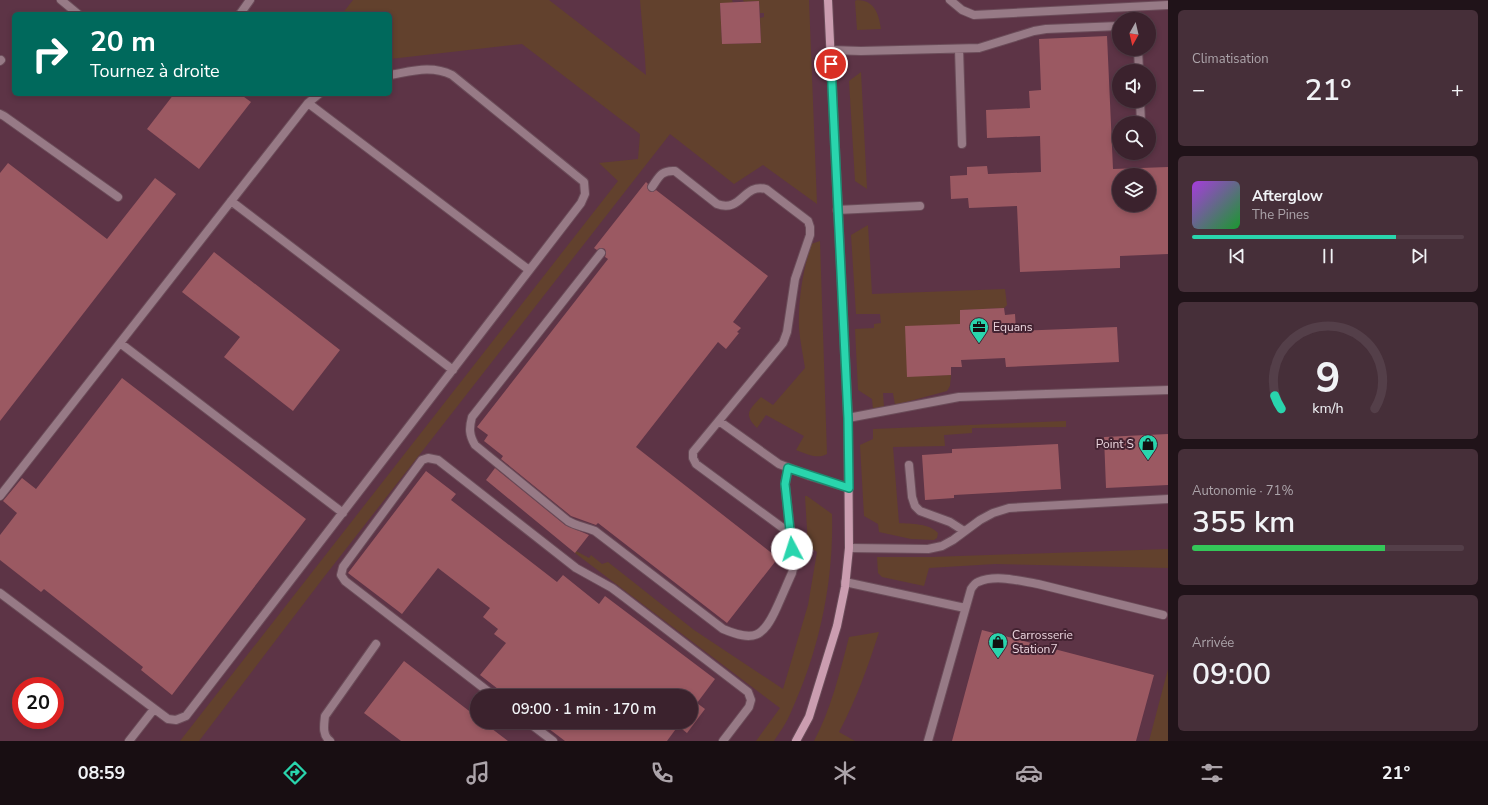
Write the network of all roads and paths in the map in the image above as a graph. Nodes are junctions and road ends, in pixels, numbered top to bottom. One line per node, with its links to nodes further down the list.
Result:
1 (61, 0): 6 (lane)
2 (250, 0): 7 (lane)
3 (828, 0): 10 (street)
4 (950, 0): 5 (lane)
5 (1168, 6)
6 (76, 12)
7 (241, 12)
8 (1112, 26): 9 (lane)
9 (959, 49): 10 (lane); 15 (lane)
10 (830, 50): 20 (street)
11 (392, 75): 22 (lane)
12 (317, 96): 13 (lane)
13 (308, 103): 18 (lane); 22 (lane)
14 (0, 114): 17 (lane)
15 (962, 144)
16 (652, 187): 27 (lane)
17 (118, 197)
18 (231, 201): 23 (lane); 24 (lane)
19 (920, 206): 20 (lane)
20 (837, 210): 26 (street)
21 (601, 253): 35 (lane)
22 (530, 270): 24 (lane)
23 (120, 343): 31 (lane); 33 (lane)
24 (453, 370): 33 (lane)
25 (1168, 390): 26 (lane)
26 (848, 418): 30 (street)
27 (719, 420): 29 (lane); 35 (lane)
28 (909, 465): 34 (lane)
29 (788, 468): 30 (lane); 35 (lane)
30 (849, 488): 36 (street)
31 (0, 496)
32 (1168, 499): 34 (lane)
33 (343, 513): 43 (lane)
34 (964, 531): 36 (lane)
35 (791, 534)
36 (849, 548): 37 (street)
37 (845, 582): 39 (lane); 49 (street)
38 (0, 594): 43 (lane)
39 (966, 608): 40 (lane); 50 (lane)
40 (1163, 615)
41 (376, 644): 46 (lane)
42 (485, 689): 48 (lane)
43 (154, 709): 45 (lane)
44 (537, 729): 47 (lane)
45 (129, 741)
46 (330, 741)
47 (552, 741)
48 (723, 741)
49 (796, 741)
50 (928, 741)

